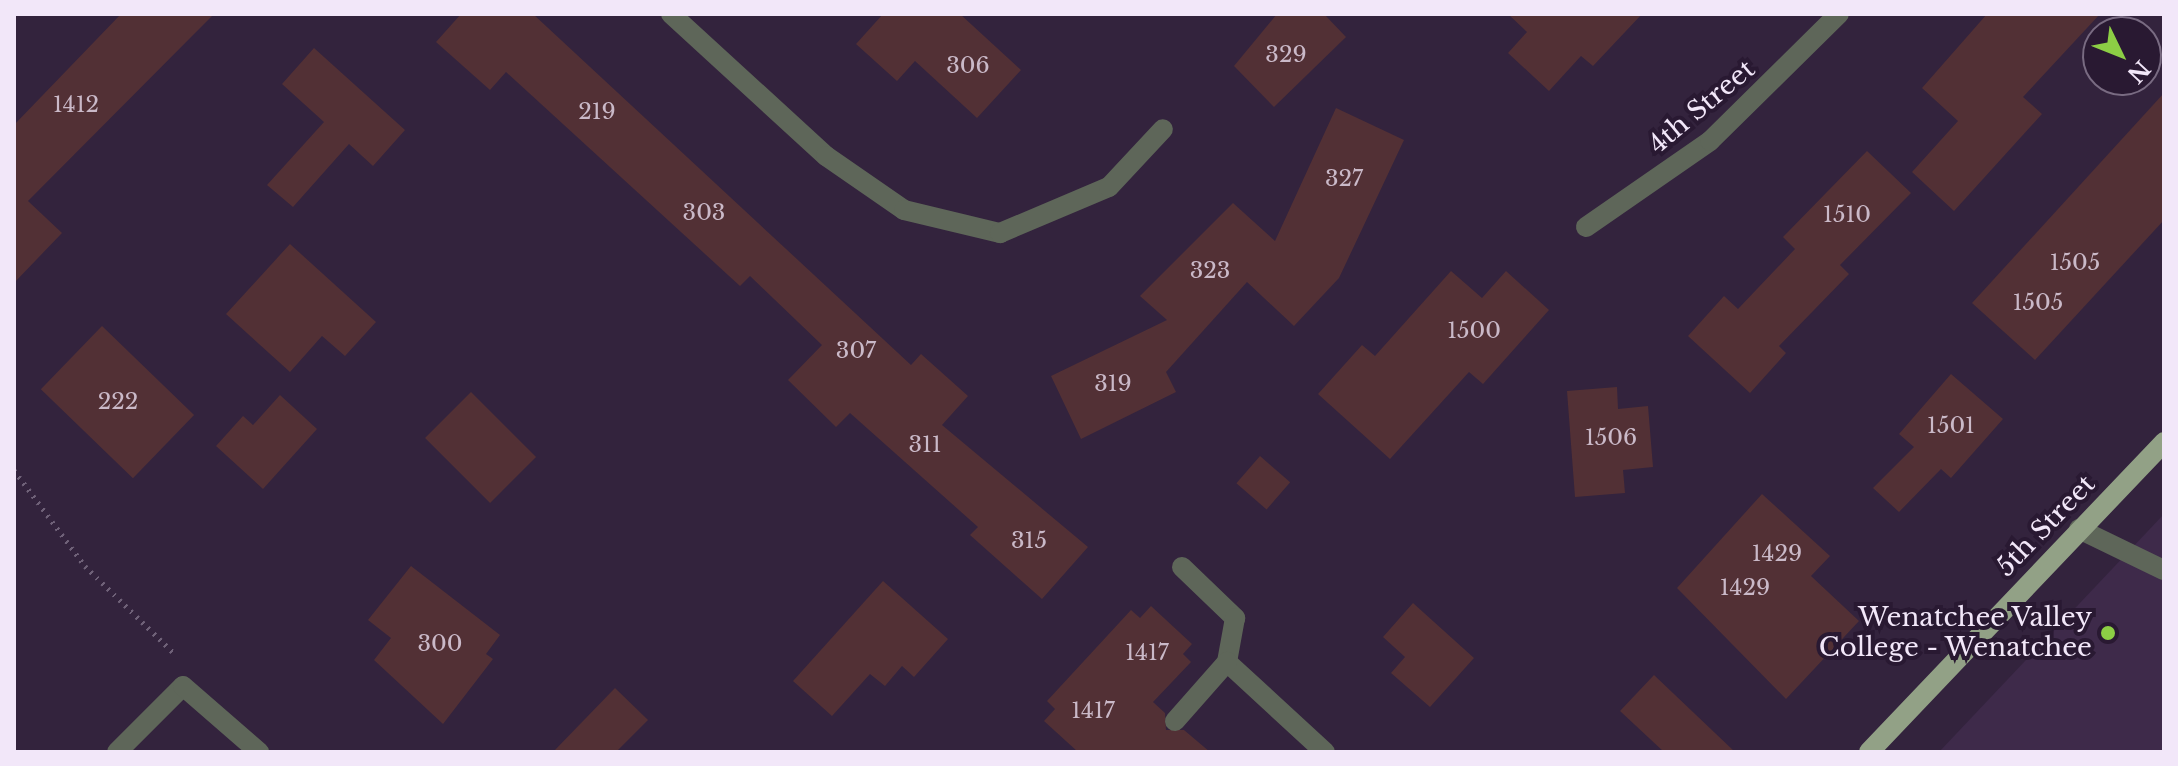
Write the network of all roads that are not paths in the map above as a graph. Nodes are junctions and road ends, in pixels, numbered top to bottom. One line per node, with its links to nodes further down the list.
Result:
1 (671, 14): 3 (street)
2 (1839, 14): 4 (street, 4th Street)
3 (1163, 129)
4 (1586, 227)
5 (2164, 442): 6 (main road, 5th Street)
6 (2079, 529): 8 (street); 14 (main road, 5th Street)
7 (1182, 567): 9 (street)
8 (2164, 570)
9 (1227, 662): 10 (street); 13 (street)
10 (1175, 721)
11 (117, 752): 12 (street)
12 (259, 752)
13 (1325, 752)
14 (1869, 752)

